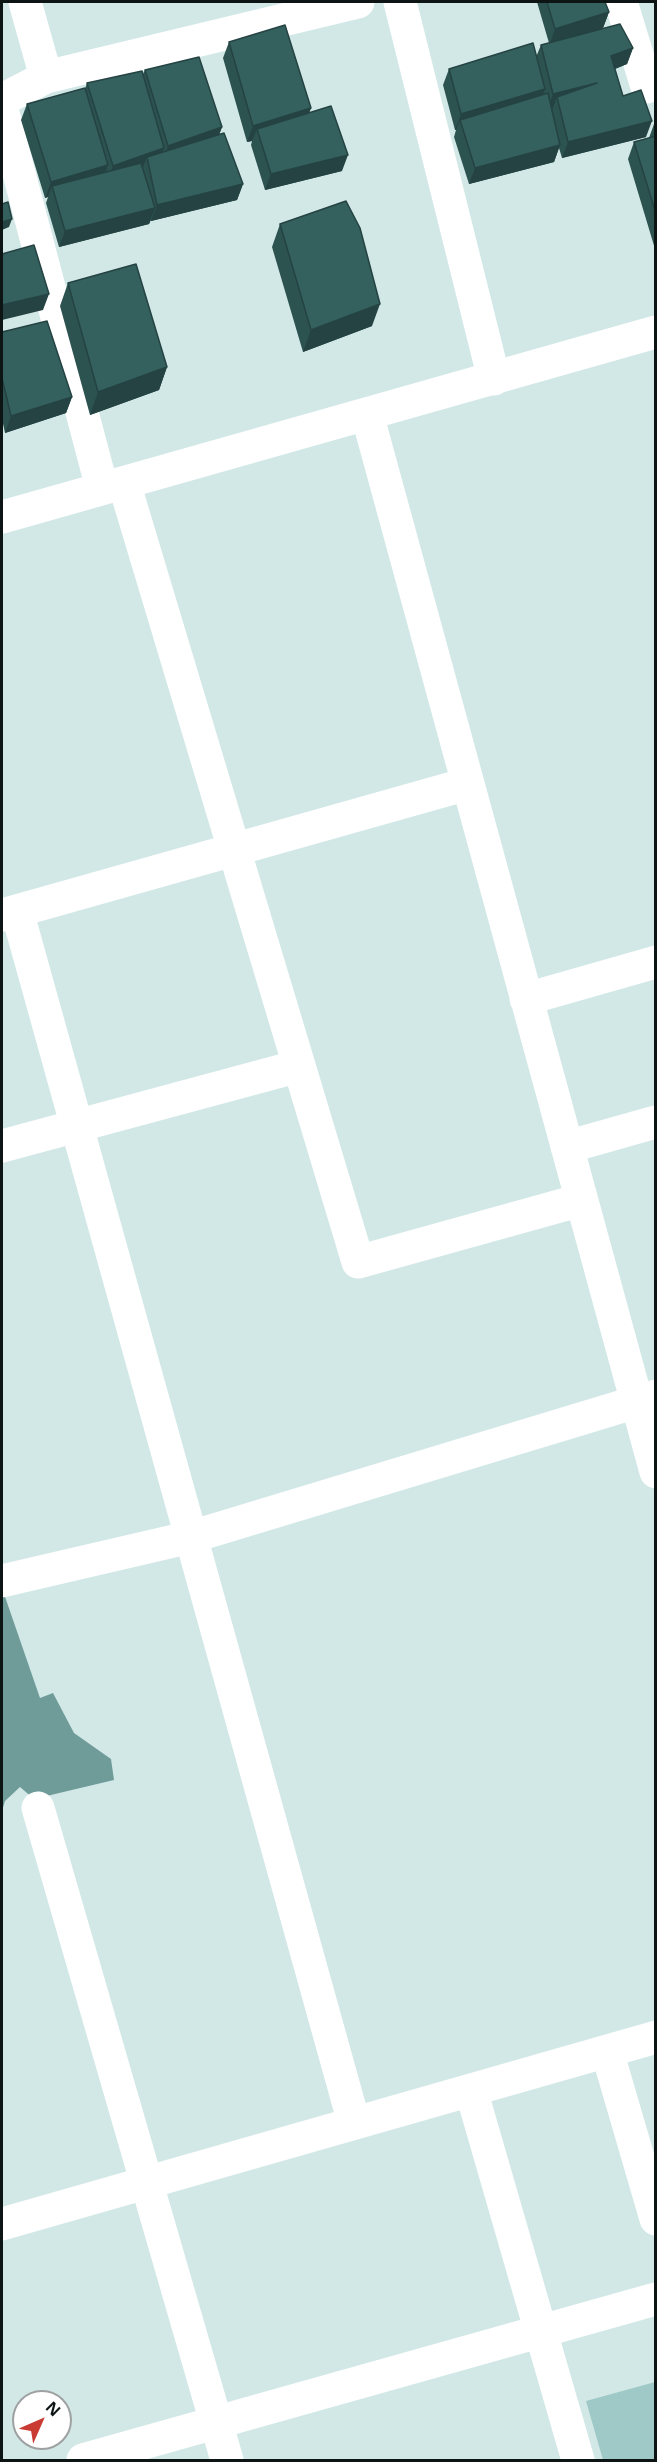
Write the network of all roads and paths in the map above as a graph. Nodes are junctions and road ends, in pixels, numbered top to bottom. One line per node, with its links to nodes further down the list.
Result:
1 (25, 2): 5 (street)
2 (358, 2): 5 (street)
3 (400, 2): 10 (street)
4 (621, 2): 6 (street)
5 (46, 77): 7 (street)
6 (647, 87)
7 (2, 100)
8 (2, 109): 12 (street)
9 (656, 332): 10 (street)
10 (494, 379): 11 (street)
11 (367, 414): 12 (street); 14 (street)
12 (113, 485): 13 (street); 15 (street)
13 (2, 517)
14 (467, 784): 15 (street); 18 (street)
15 (234, 849): 16 (street); 19 (street)
16 (9, 913): 21 (street)
17 (656, 962): 18 (street)
18 (526, 999): 23 (street)
19 (299, 1066): 21 (street); 24 (street)
20 (656, 1122): 23 (street)
21 (77, 1126): 22 (street); 27 (street)
22 (2, 1146)
23 (567, 1147): 24 (street)
24 (581, 1200): 25 (street)
25 (646, 1398): 26 (street); 27 (street)
26 (656, 1472)
27 (191, 1537): 28 (street); 33 (street)
28 (2, 1581)
29 (38, 1808): 34 (street)
30 (656, 2037): 31 (street)
31 (607, 2051): 32 (street); 35 (street)
32 (471, 2090): 33 (street); 38 (street)
33 (354, 2123): 34 (street)
34 (147, 2183): 36 (street); 39 (street)
35 (656, 2219)
36 (2, 2224)
37 (656, 2299): 38 (street)
38 (541, 2332): 39 (street); 42 (street)
39 (216, 2423): 40 (street); 41 (street)
40 (83, 2460)
41 (227, 2460)
42 (578, 2460)

